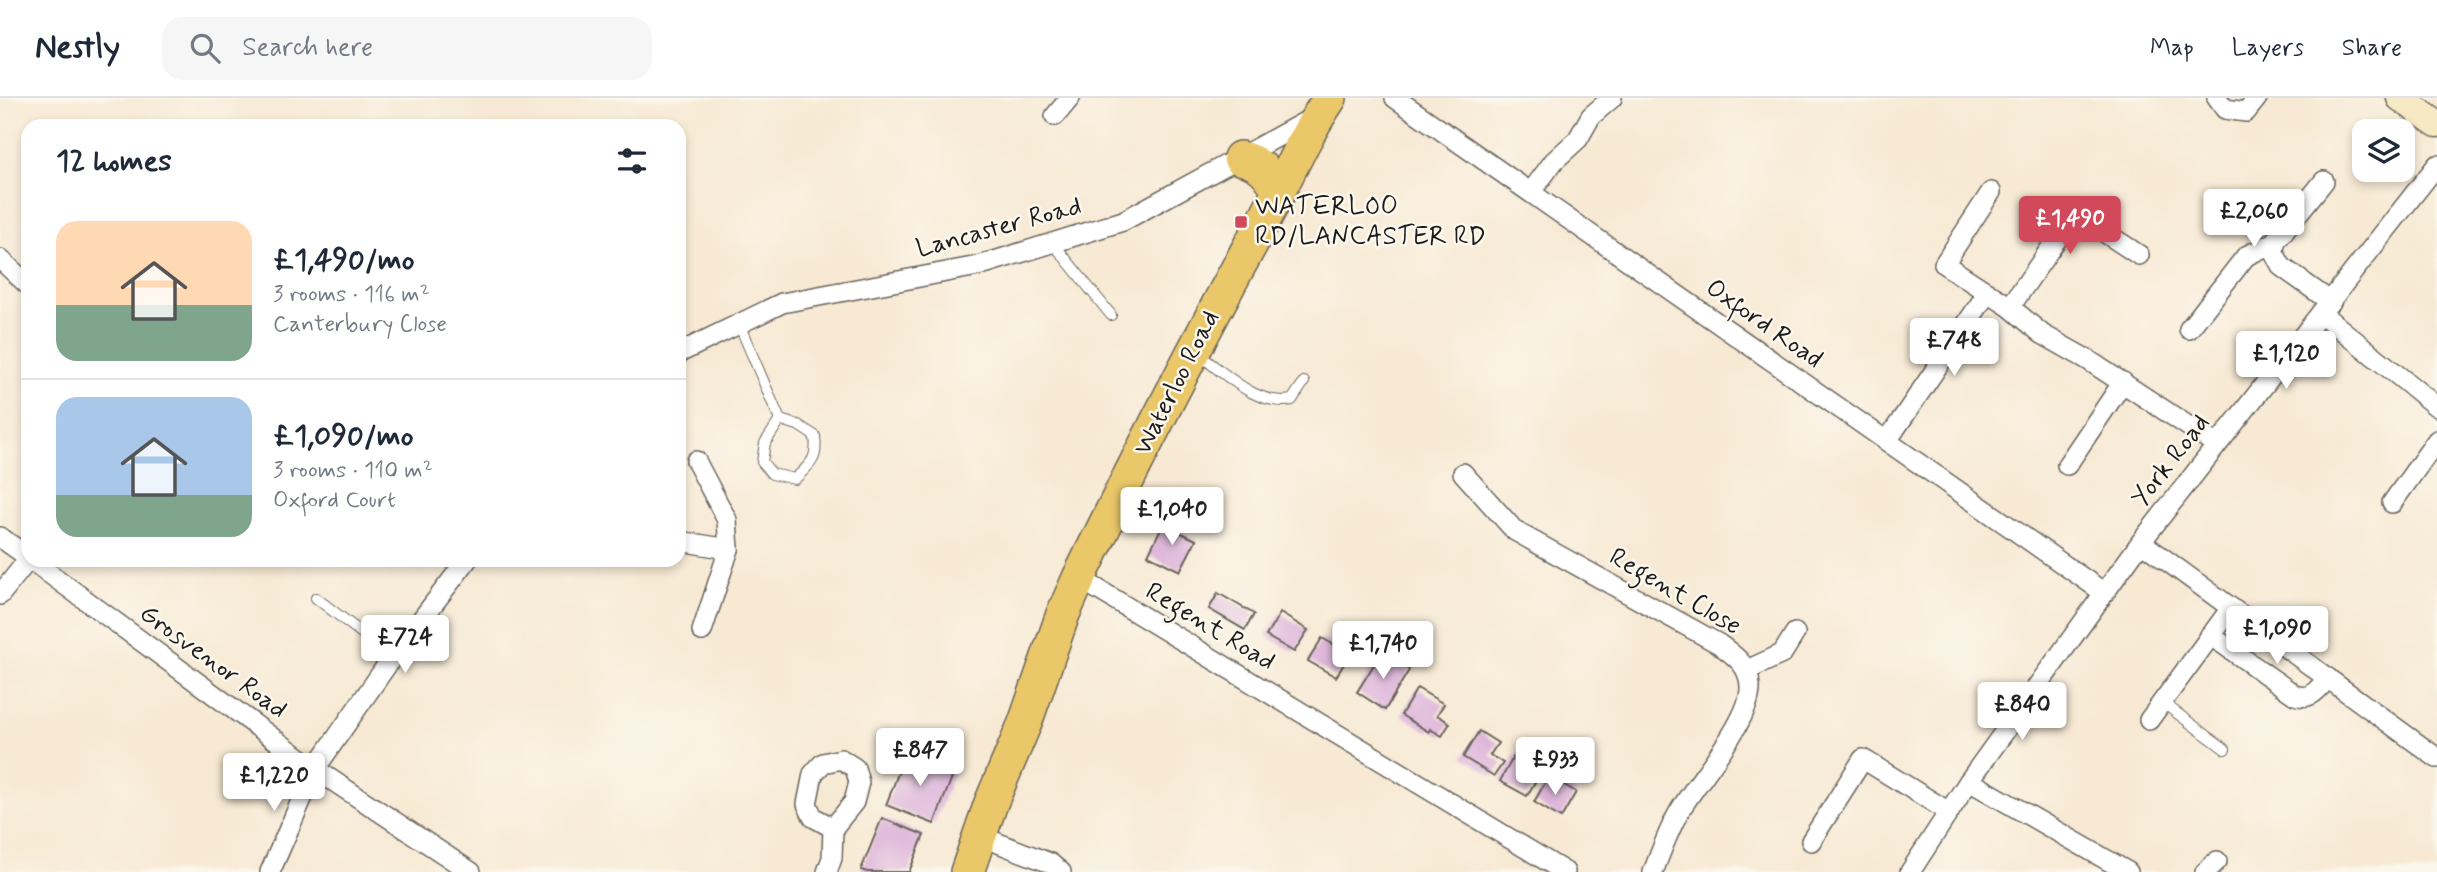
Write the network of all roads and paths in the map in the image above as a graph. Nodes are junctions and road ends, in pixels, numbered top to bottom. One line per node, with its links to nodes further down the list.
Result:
1 (1070, 98): 8 (street)
2 (1395, 98): 14 (street, Oxford Road)
3 (1612, 98): 14 (street)
4 (2217, 98): 5 (street)
5 (2256, 98)
6 (2400, 98): 9 (street)
7 (1324, 106): 10 (street, Lancaster Road); 13 (highway, Waterloo Road)
8 (1055, 116)
9 (2437, 124)
10 (1240, 158): 13 (highway); 17 (street, Lancaster Road)
11 (2437, 165): 23 (street, York Road)
12 (2324, 181): 16 (street)
13 (1279, 192): 28 (highway, Waterloo Road)
14 (1531, 192): 34 (street, Oxford Road)
15 (1991, 192): 21 (street)
16 (2275, 242): 23 (street); 26 (street)
17 (1053, 243): 24 (lane); 25 (street, Lancaster Road)
18 (2139, 255): 22 (street)
19 (0, 259): 20 (street)
20 (21, 278)
21 (1988, 292): 22 (street); 34 (street)
22 (2010, 307): 30 (street)
23 (2326, 308): 31 (street); 35 (street, York Road)
24 (1111, 315)
25 (739, 324): 27 (street, Lancaster Road); 32 (lane)
26 (2189, 329)
27 (686, 350)
28 (1192, 350): 29 (lane); 48 (highway, Waterloo Road)
29 (1304, 382)
30 (2123, 382): 35 (street); 37 (street)
31 (2437, 407)
32 (780, 421): 32 (lane)
33 (2437, 440): 39 (street)
34 (1887, 441): 49 (street, Oxford Road)
35 (2217, 445): 42 (street, York Road)
36 (696, 461): 43 (street)
37 (2067, 465)
38 (1462, 473): 57 (street, Regent Close)
39 (2392, 503)
40 (0, 537): 44 (street, Grosvenor Road)
41 (686, 542): 43 (street)
42 (2141, 542): 49 (street, York Road); 52 (street)
43 (729, 548): 53 (street)
44 (21, 553)
45 (23, 567): 50 (street)
46 (40, 567): 63 (street, Grosvenor Road)
47 (462, 567): 56 (street)
48 (1079, 578): 67 (highway, Waterloo Road); 74 (street, Regent Road)
49 (2103, 592): 64 (street, York Road)
50 (0, 595)
51 (316, 598): 56 (lane)
52 (2231, 608): 55 (street); 58 (street)
53 (702, 631)
54 (1796, 633): 57 (street)
55 (2210, 635): 58 (street); 59 (street)
56 (393, 657): 63 (street)
57 (1747, 670): 75 (street, Regent Close)
58 (2328, 678): 62 (street)
59 (2162, 702): 60 (street); 61 (lane)
60 (2149, 720)
61 (2225, 749)
62 (2437, 758)
63 (315, 769): 69 (street); 70 (street, Grosvenor Road)
64 (1969, 781): 65 (street, York Road); 77 (street)
65 (1949, 813): 68 (street); 76 (street, York Road)
66 (832, 828): 71 (street)
67 (980, 836): 72 (highway, Waterloo Road); 73 (street)
68 (1811, 841)
69 (270, 872)
70 (471, 872)
71 (827, 872)
72 (967, 872)
73 (1060, 872)
74 (1565, 872)
75 (1653, 872)
76 (1910, 872)
77 (2128, 872)

